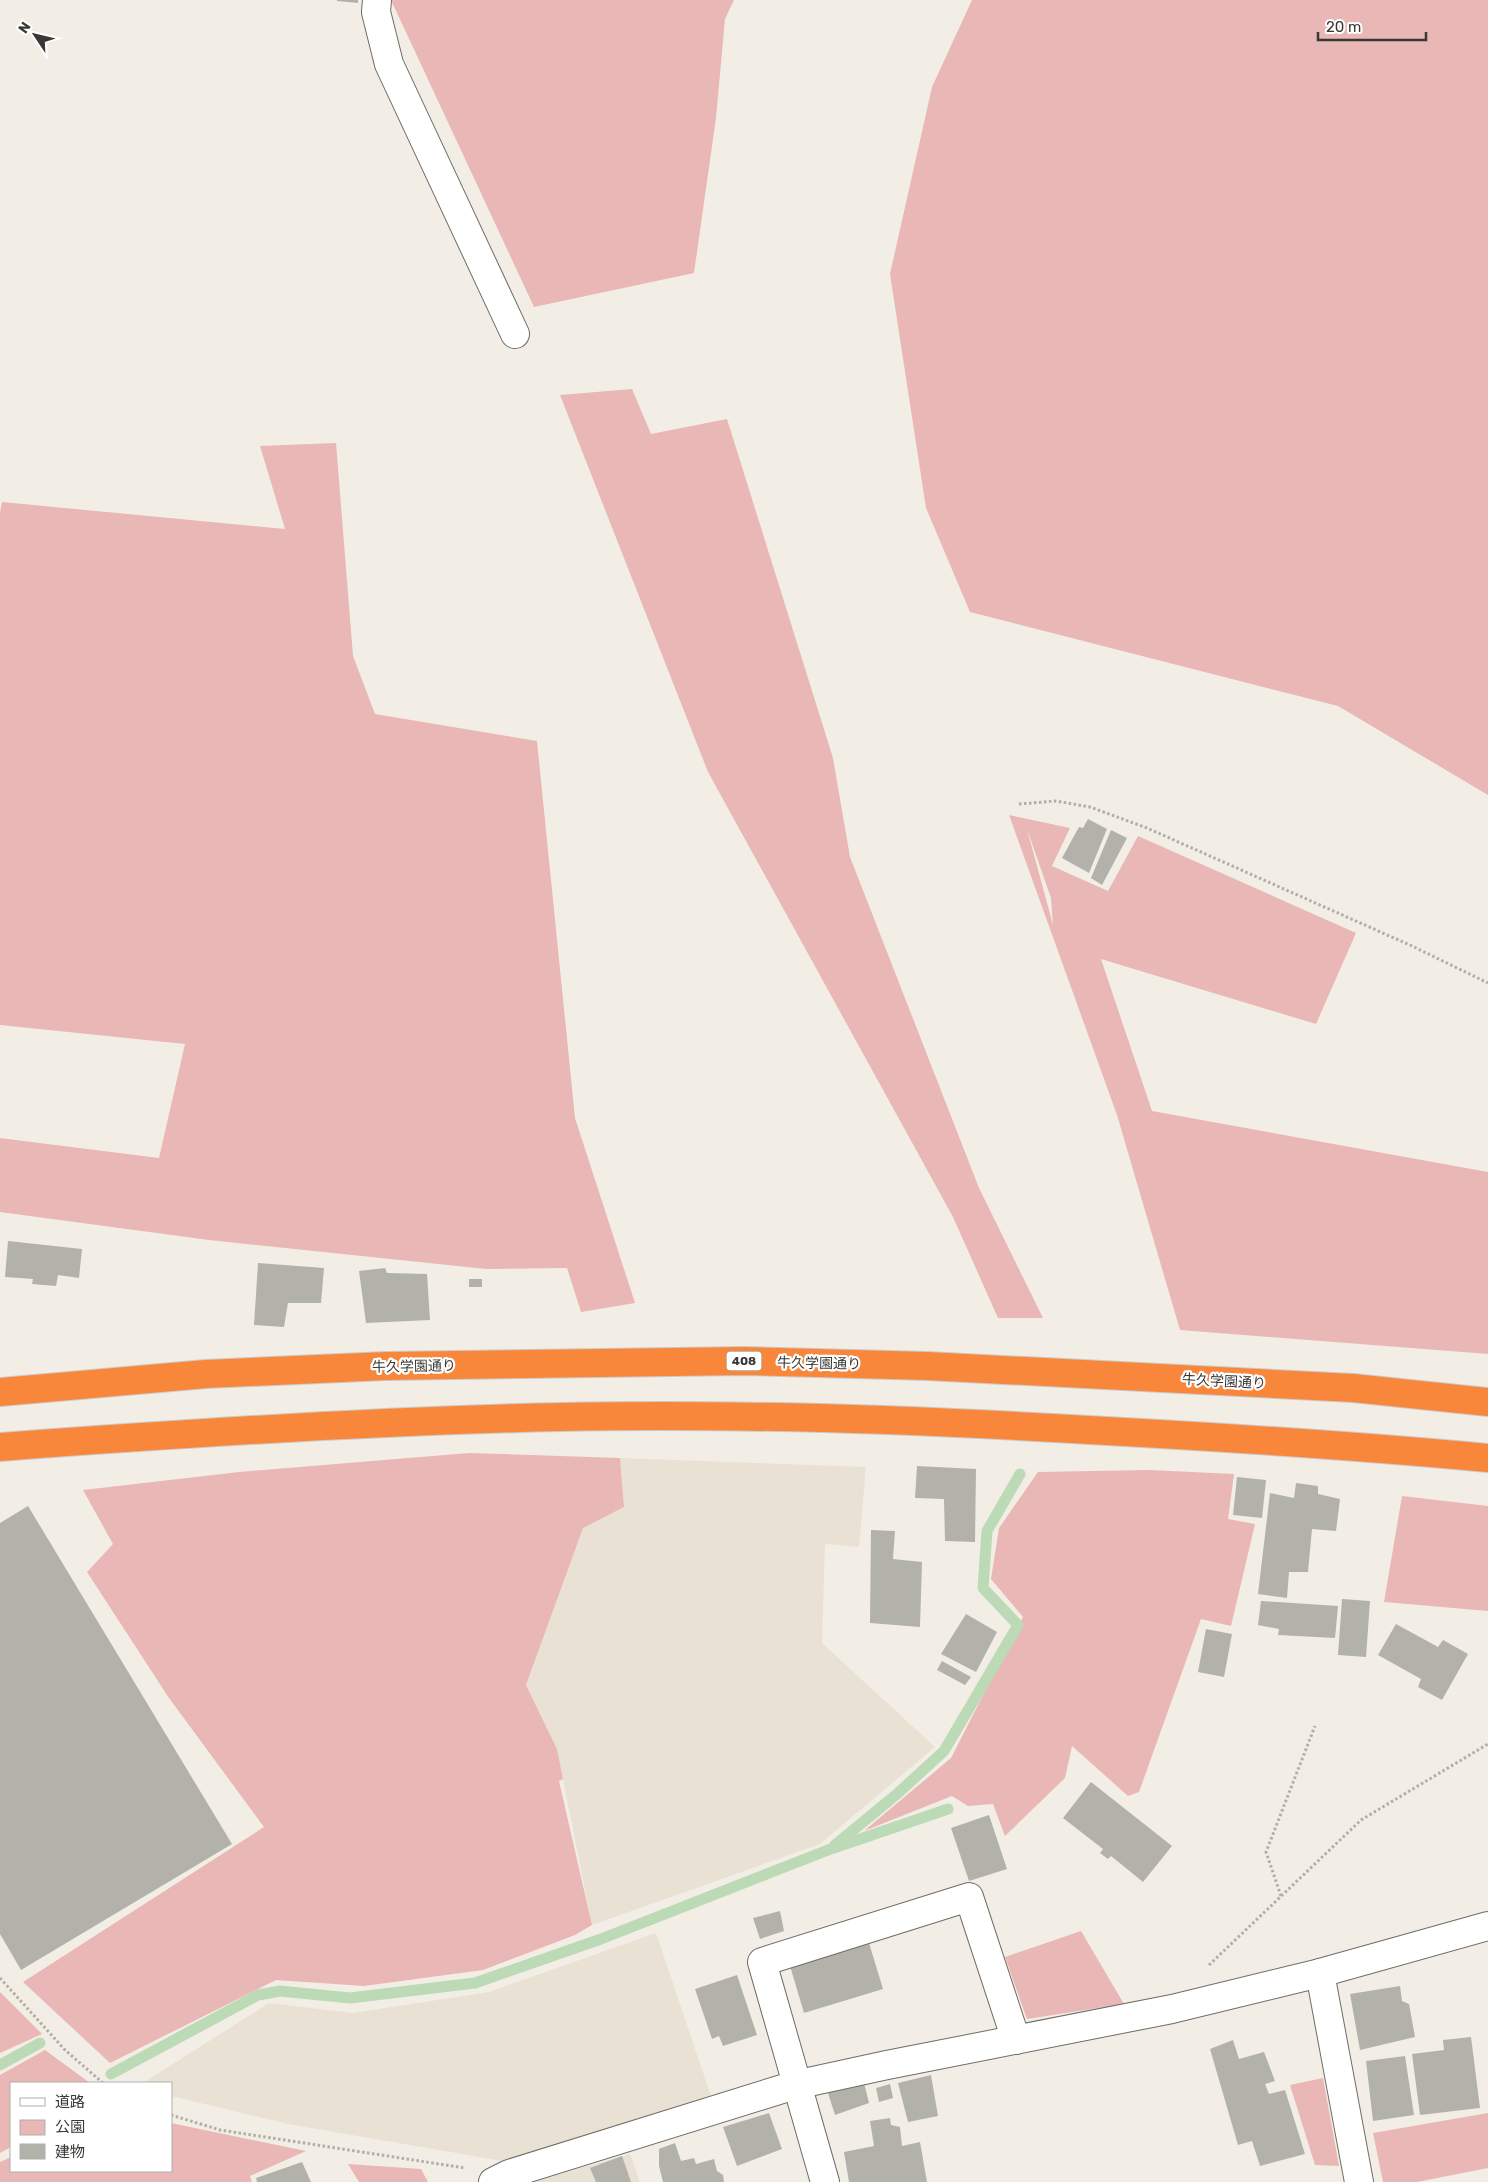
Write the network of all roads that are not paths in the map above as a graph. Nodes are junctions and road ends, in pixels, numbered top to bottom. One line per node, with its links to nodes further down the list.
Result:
1 (376, 0): 2 (street)
2 (516, 334)
3 (0, 1392): 4 (highway, 牛久学園通り / 408)
4 (1488, 1402)
5 (0, 1447): 6 (highway)
6 (1488, 1458)
7 (1488, 1926): 8 (street)
8 (1320, 1973): 9 (street); 13 (street)
9 (1016, 2040): 10 (street); 10 (street)
10 (795, 2085): 11 (street); 12 (street)
11 (501, 2178)
12 (825, 2182)
13 (1359, 2182)

